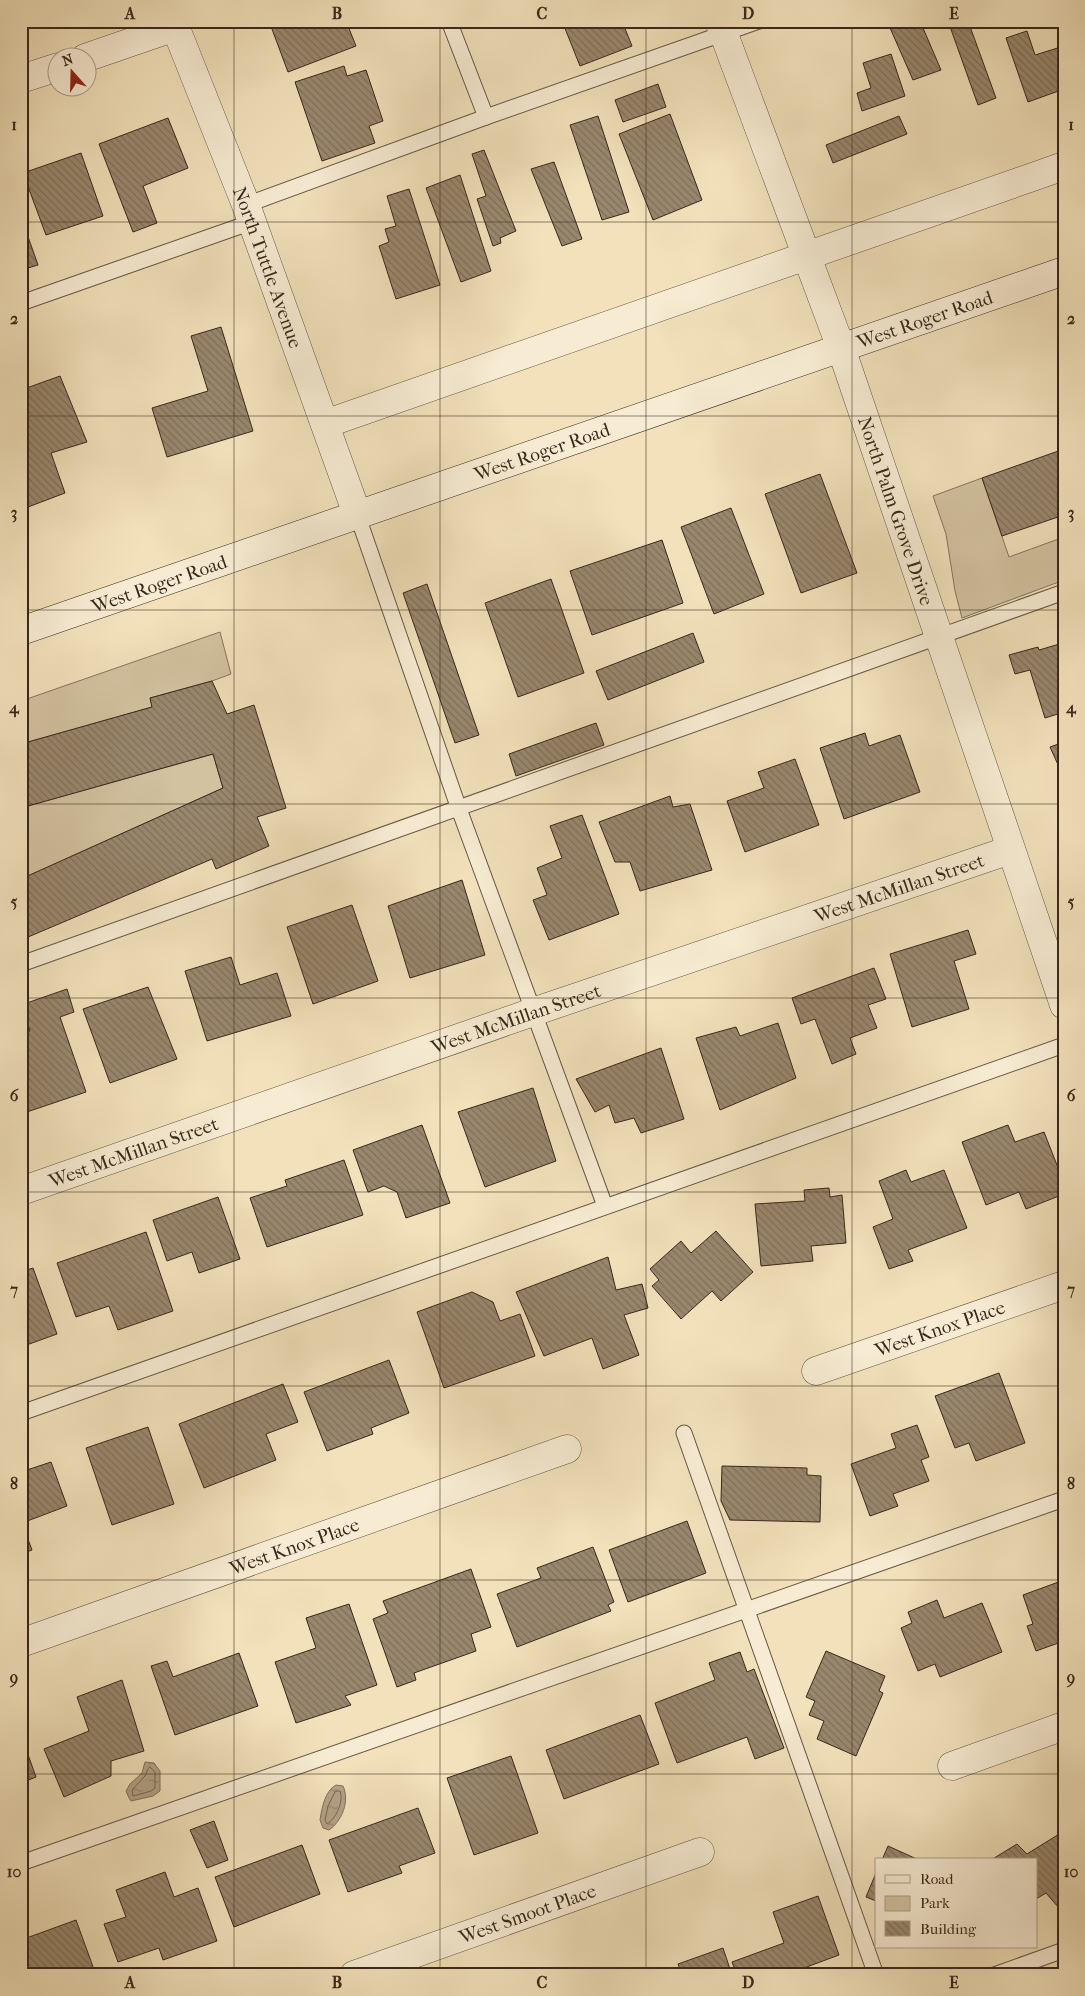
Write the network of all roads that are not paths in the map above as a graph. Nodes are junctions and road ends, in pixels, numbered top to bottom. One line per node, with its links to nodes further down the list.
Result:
1 (449, 21): 8 (lane)
2 (759, 21): 4 (lane)
3 (175, 24): 5 (street); 10 (street, North Tuttle Avenue)
4 (721, 28): 8 (lane); 11 (street, North Palm Grove Drive)
5 (98, 53)
6 (48, 70): 7 (street)
7 (21, 79)
8 (486, 117): 10 (lane)
9 (1064, 166): 11 (street)
10 (249, 213): 13 (lane); 15 (street, North Tuttle Avenue)
11 (806, 256): 14 (street, North Palm Grove Drive); 15 (street)
12 (1064, 271): 14 (street, West Roger Road)
13 (21, 303)
14 (840, 348): 16 (street, West Roger Road); 19 (street, North Palm Grove Drive)
15 (325, 424): 16 (street, North Tuttle Avenue)
16 (357, 514): 18 (street, West Roger Road); 20 (lane)
17 (1064, 592): 19 (lane)
18 (21, 631)
19 (938, 637): 20 (lane); 21 (street, North Palm Grove Drive)
20 (459, 809): 22 (lane); 24 (lane)
21 (1010, 850): 23 (street, North Palm Grove Drive); 24 (street, West McMillan Street)
22 (21, 964)
23 (1064, 1005)
24 (533, 1012): 26 (street, West McMillan Street); 27 (lane)
25 (1064, 1045): 27 (lane)
26 (21, 1191)
27 (605, 1206): 30 (lane)
28 (1064, 1285): 29 (street, West Knox Place)
29 (816, 1371)
30 (21, 1413)
31 (684, 1433): 34 (lane)
32 (567, 1449): 35 (street, West Knox Place)
33 (1064, 1498): 34 (lane)
34 (747, 1609): 39 (lane); 42 (lane)
35 (21, 1643)
36 (1064, 1726): 37 (street)
37 (952, 1766)
38 (700, 1852): 41 (street, West Smoot Place)
39 (21, 1863)
40 (1064, 1950): 43 (lane)
41 (354, 1975)
42 (876, 1975)
43 (994, 1975)

